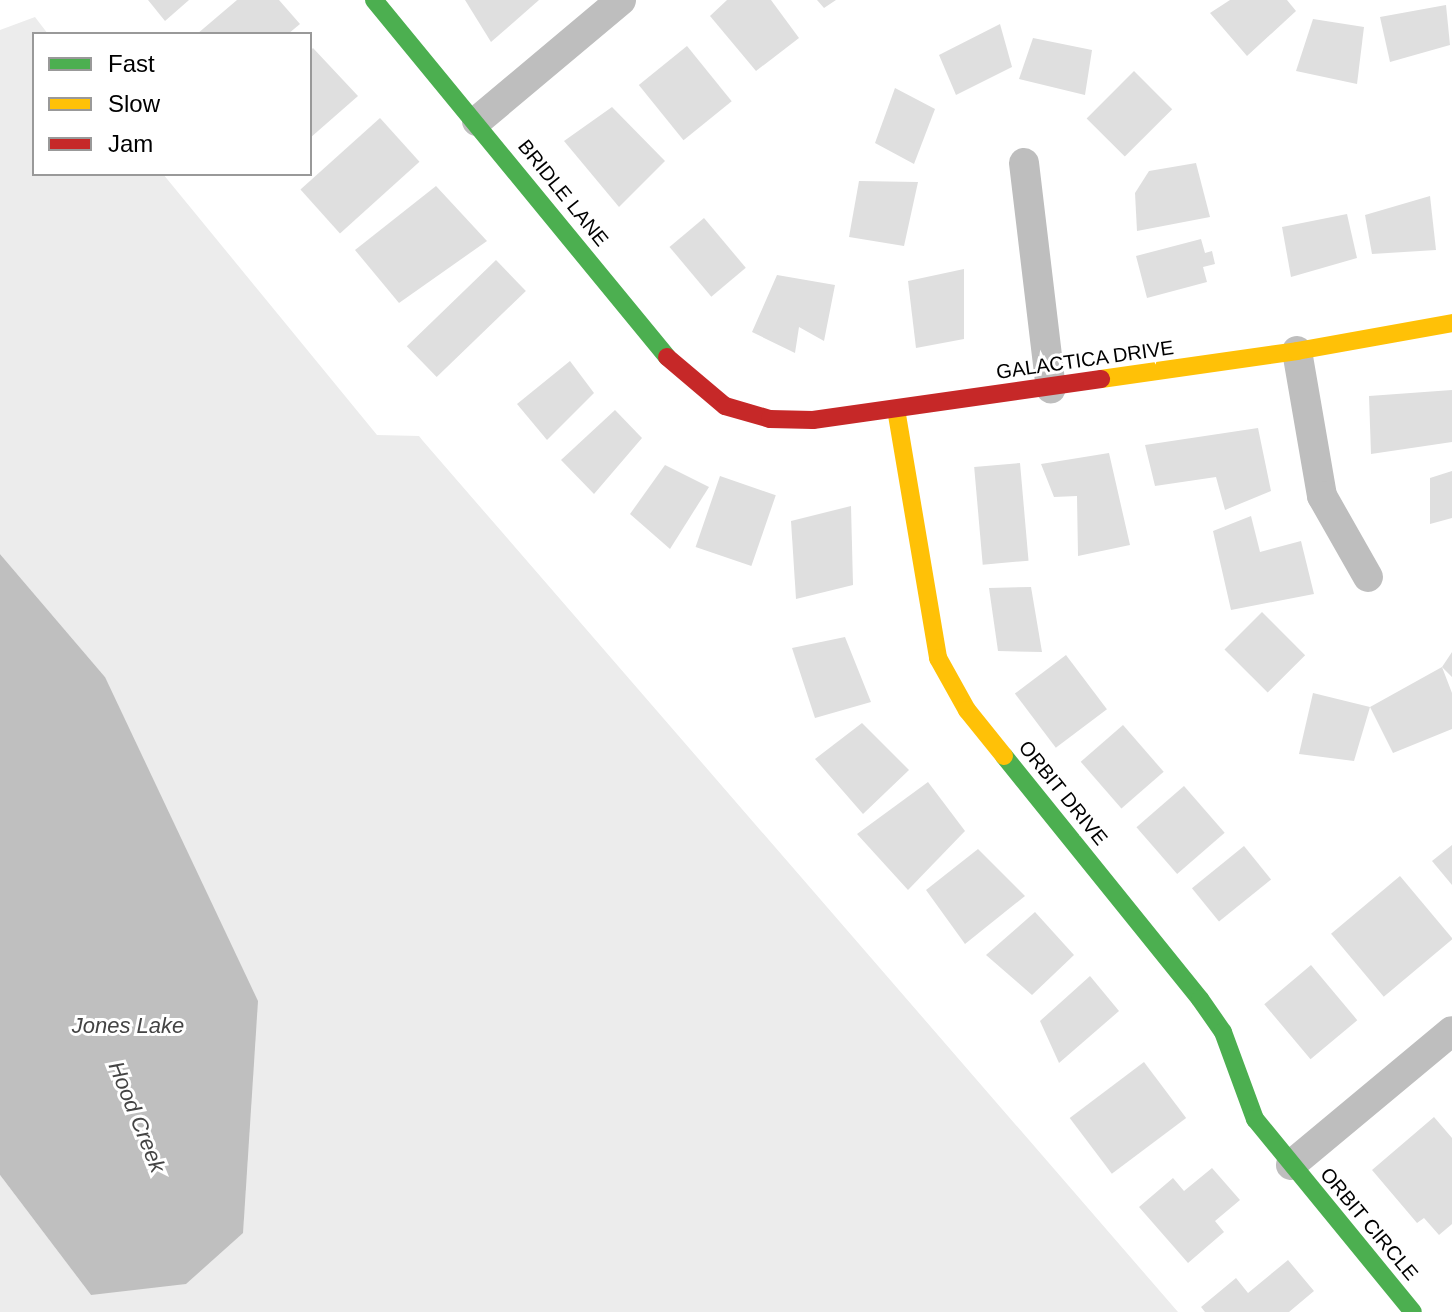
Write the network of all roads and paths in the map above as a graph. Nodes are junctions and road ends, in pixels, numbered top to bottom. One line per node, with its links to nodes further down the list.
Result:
1 (374, 0): 3 (street, BRIDLE LANE)
2 (621, 0): 3 (street)
3 (477, 121): 8 (street, BRIDLE LANE)
4 (1024, 163): 7 (street)
5 (1452, 323): 6 (street, GALACTICA DRIVE)
6 (1297, 351): 7 (street, GALACTICA DRIVE); 10 (street)
7 (1051, 388): 9 (street, GALACTICA DRIVE)
8 (725, 406): 9 (street, GALACTICA DRIVE)
9 (896, 409): 12 (street, ORBIT DRIVE)
10 (1368, 577)
11 (1452, 1031): 12 (street)
12 (1291, 1165): 13 (street, ORBIT CIRCLE)
13 (1413, 1312)

